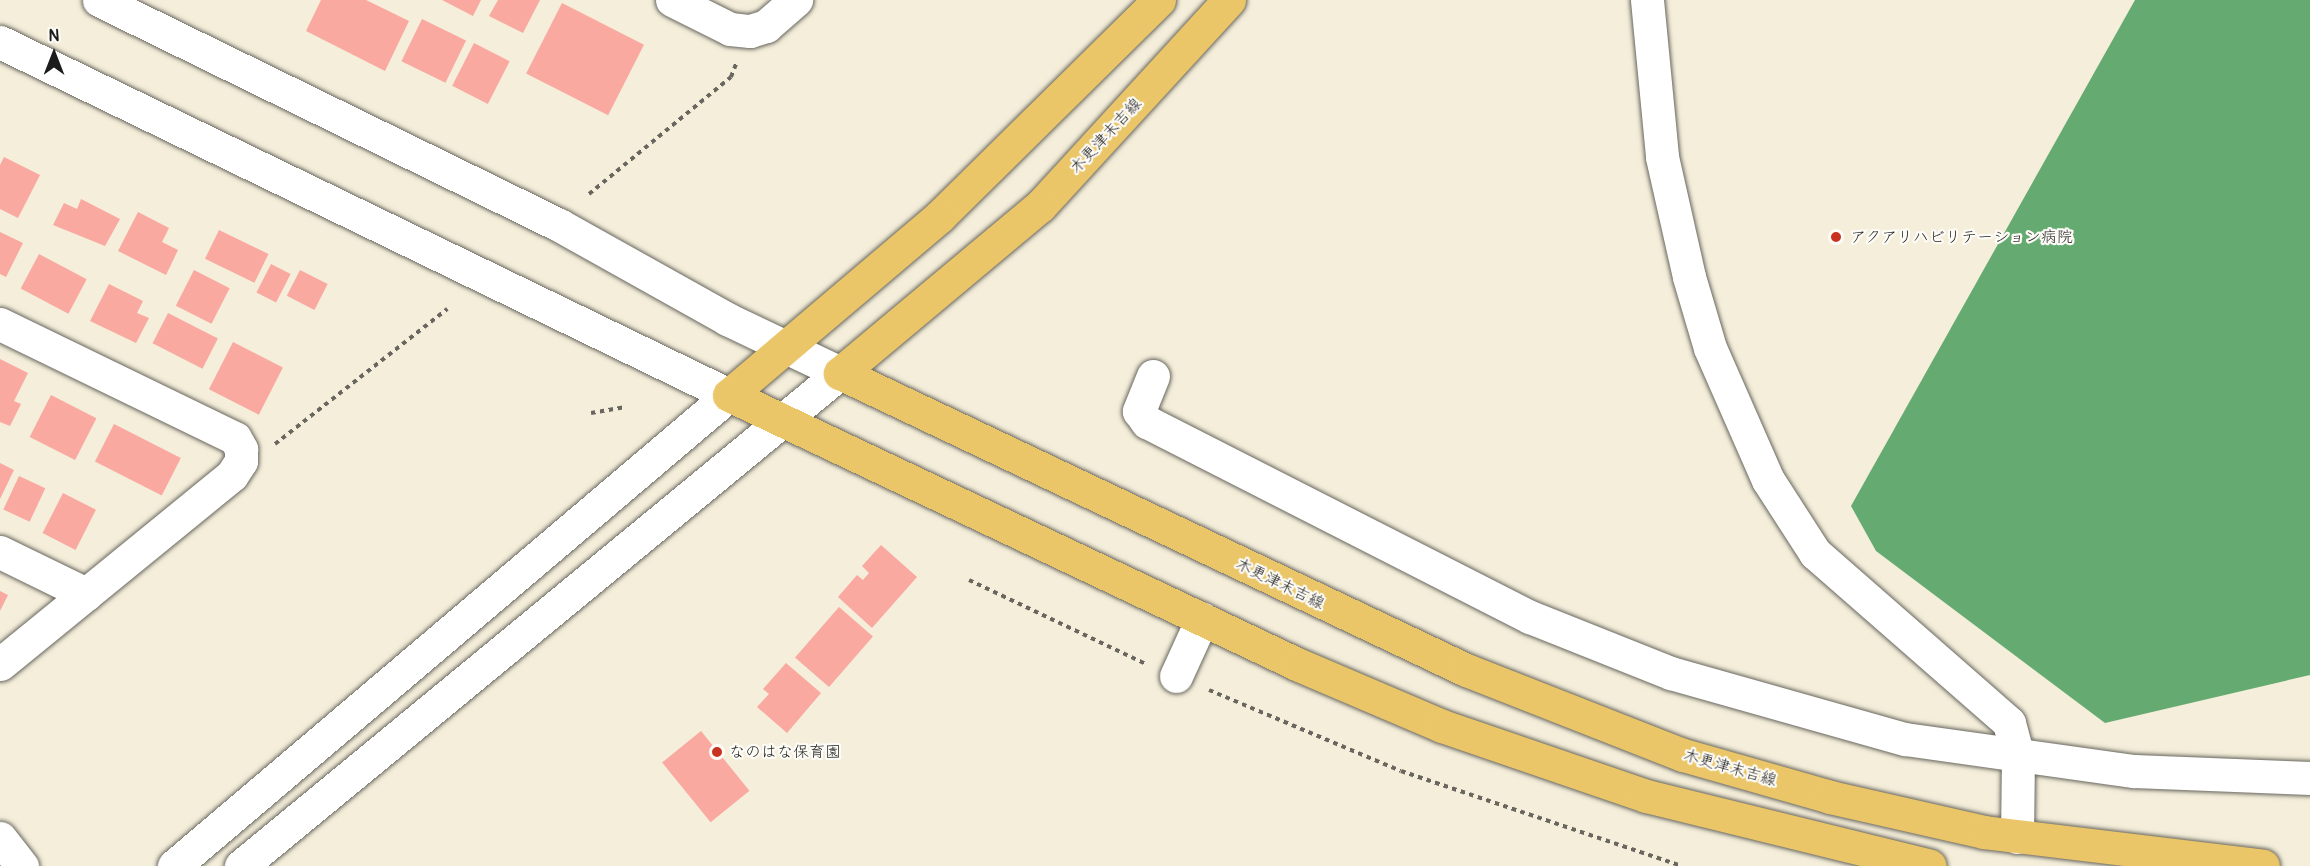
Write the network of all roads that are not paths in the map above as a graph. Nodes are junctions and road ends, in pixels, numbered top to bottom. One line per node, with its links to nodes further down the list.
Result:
1 (99, 0): 9 (street)
2 (672, 0): 3 (street)
3 (796, 0)
4 (1158, 0): 9 (main road)
5 (1229, 0): 10 (main road, 木更津末吉線)
6 (1647, 0): 19 (street)
7 (0, 42): 12 (street)
8 (0, 324): 15 (street)
9 (784, 346): 10 (street); 12 (main road)
10 (840, 373): 13 (street); 21 (main road, 木更津末吉線)
11 (1153, 376): 19 (street)
12 (729, 395): 13 (main road); 24 (street)
13 (782, 420): 16 (main road); 25 (street)
14 (0, 552): 15 (street)
15 (86, 594): 17 (street)
16 (1202, 619): 18 (street); 26 (main road)
17 (0, 664)
18 (1176, 676)
19 (2019, 756): 20 (street); 21 (street)
20 (2310, 778)
21 (2017, 837): 27 (main road, 木更津末吉線)
22 (0, 838): 23 (street)
23 (22, 866)
24 (174, 866)
25 (241, 866)
26 (1930, 866)
27 (2263, 866)

